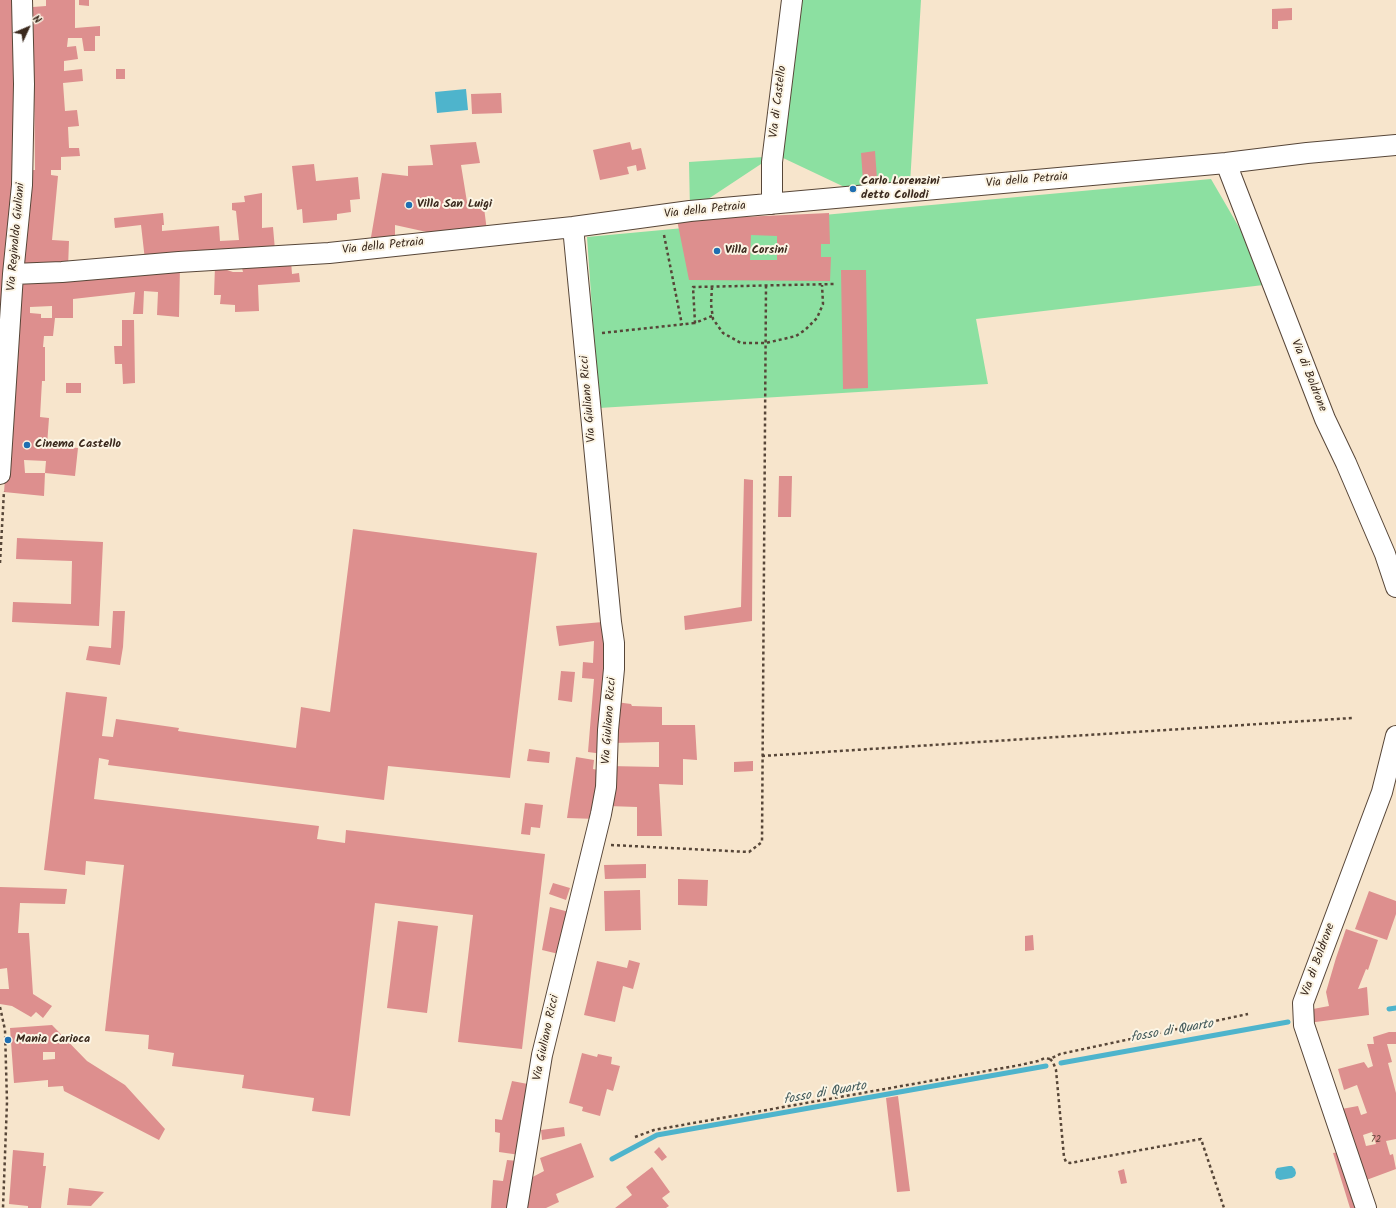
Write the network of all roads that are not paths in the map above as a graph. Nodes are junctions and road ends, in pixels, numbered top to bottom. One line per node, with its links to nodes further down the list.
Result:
1 (22, 0): 7 (street, Via Reginaldo Giuliani)
2 (792, 0): 5 (street, Via di Castello)
3 (1396, 145): 4 (street, Via della Petraia)
4 (1226, 163): 5 (street, Via della Petraia); 9 (street, Via di Boldrone)
5 (772, 204): 6 (street, Via della Petraia)
6 (573, 227): 7 (street, Via della Petraia); 11 (street, Via Giuliano Ricci)
7 (14, 274): 8 (street, Via Reginaldo Giuliani)
8 (0, 474)
9 (1396, 587)
10 (1396, 736): 12 (street, Via di Boldrone)
11 (517, 1208)
12 (1366, 1208)

